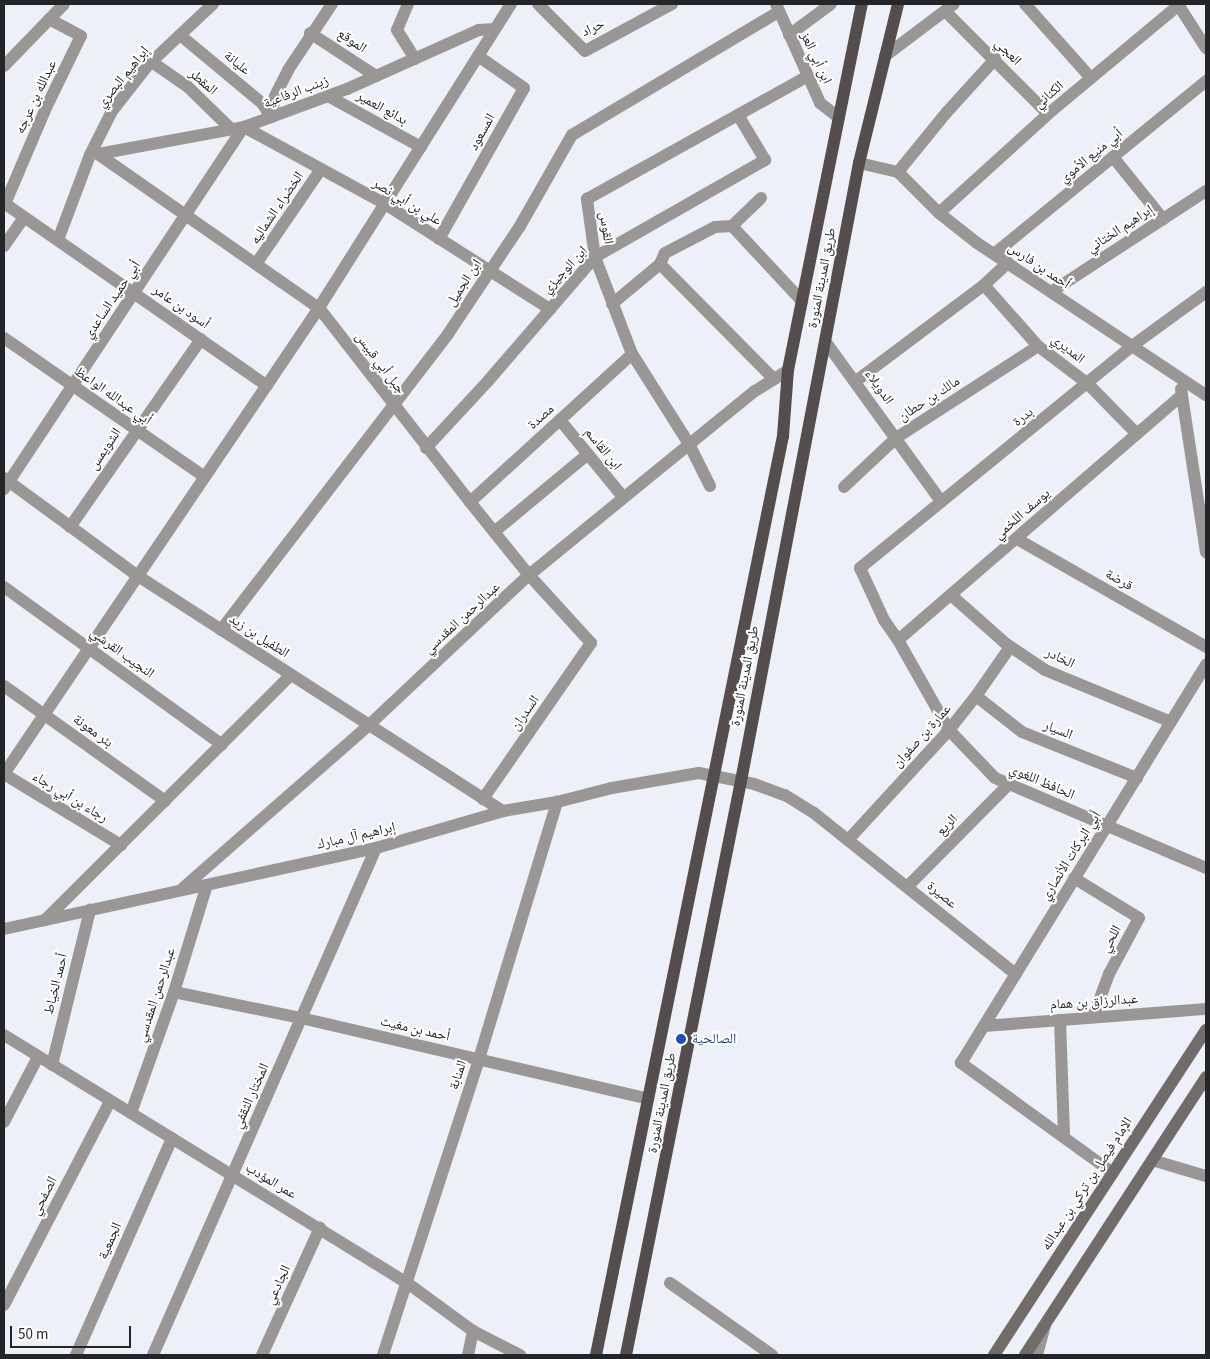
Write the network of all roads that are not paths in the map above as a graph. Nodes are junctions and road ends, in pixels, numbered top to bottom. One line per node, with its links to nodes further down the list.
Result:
1 (64, 4): 15 (street)
2 (213, 4): 18 (street, إبراهيم البصري)
3 (332, 4): 17 (street)
4 (408, 4): 23 (street)
5 (511, 4): 16 (street)
6 (538, 4): 7 (street, حراد)
7 (672, 4)
8 (831, 4): 19 (street)
9 (862, 4): 35 (main road, طريق المدينة المنورة)
10 (898, 4): 22 (main road, طريق المدينة المنورة)
11 (1025, 4): 29 (street)
12 (1180, 5): 20 (street); 29 (street, الكناني)
13 (777, 8): 19 (street, ابن أبي العز); 61 (street, ابن الجميل)
14 (950, 8): 22 (street); 24 (street, العجي)
15 (49, 19): 26 (street); 46 (street, عبدالله بن عرجه)
16 (495, 30): 21 (street); 23 (street, زينب الرفاعية)
17 (310, 33): 27 (street, الموقع); 34 (street)
18 (180, 35): 25 (street, إبراهيم البصري); 34 (street, عليانة)
19 (789, 35): 28 (street, ابن أبي العز)
20 (1206, 48)
21 (478, 56): 38 (street); 53 (street, المسعود)
22 (885, 56): 41 (main road, طريق المدينة المنورة)
23 (415, 59): 27 (street, زينب الرفاعية)
24 (995, 60): 33 (street, العجي); 43 (street)
25 (152, 62): 37 (street, المقطر); 54 (street, إبراهيم البصري)
26 (4, 66)
27 (376, 76): 31 (street, زينب الرفاعية)
28 (808, 76): 32 (street, القوس); 35 (street, ابن أبي العز)
29 (1091, 78): 33 (street, الكناني)
30 (1206, 81): 40 (street, أبي منيع الأموي)
31 (328, 96): 34 (street, زينب الرفاعية); 38 (street, بدائع العمير)
32 (738, 114): 57 (street, القوس); 57 (street, ابن الوجيزي)
33 (1048, 114): 48 (street, الكناني)
34 (271, 117): 36 (street, زينب الرفاعية)
35 (839, 118): 66 (main road, طريق المدينة المنورة)
36 (244, 127): 37 (street, زينب الرفاعية); 42 (street, علي بن أبي نصر); 49 (street, أبي حميد الساعدي)
37 (231, 130): 39 (street, زينب الرفاعية)
38 (421, 147): 47 (street)
39 (98, 154): 49 (street, جبل أبي قبيس)
40 (1113, 157): 51 (street); 56 (street, أبي منيع الأموي)
41 (859, 163): 43 (street); 72 (main road, طريق المدينة المنورة)
42 (322, 169): 47 (street, علي بن أبي نصر); 59 (street, الخضراء الشماليه)
43 (898, 172): 48 (street, أحمد بن فارس)
44 (1206, 191): 51 (street, إبراهيم الختاني)
45 (761, 198): 52 (street)
46 (4, 203): 50 (street, أسود بن عامر)
47 (385, 204): 53 (street, علي بن أبي نصر); 68 (street)
48 (939, 213): 56 (street, أحمد بن فارس)
49 (186, 216): 59 (street, جبل أبي قبيس); 65 (street, أبي حميد الساعدي)
50 (24, 217): 54 (street, أسود بن عامر); 55 (street)
51 (1163, 219): 63 (street, إبراهيم الختاني)
52 (732, 226): 60 (street); 66 (street)
53 (439, 239): 61 (street, علي بن أبي نصر)
54 (58, 240): 65 (street, أسود بن عامر)
55 (4, 246)
56 (994, 254): 58 (street, أحمد بن فارس)
57 (595, 257): 67 (street, القوس); 69 (street, ابن الوجيزي)
58 (1008, 263): 62 (street); 63 (street, أحمد بن فارس)
59 (256, 264): 68 (street, جبل أبي قبيس)
60 (660, 264): 67 (street); 78 (street)
61 (490, 271): 69 (street, علي بن أبي نصر); 85 (street, ابن الجميل)
62 (984, 285): 73 (street, المديري); 79 (street)
63 (1051, 292): 74 (street, أحمد بن فارس)
64 (1206, 292): 74 (street, بدرة)
65 (134, 293): 71 (street, أسود بن عامر); 81 (street, أبي حميد الساعدي)
66 (802, 301): 76 (main road, طريق المدينة المنورة)
67 (612, 304): 75 (street, القوس)
68 (319, 308): 82 (street); 85 (street, جبل أبي قبيس)
69 (550, 309): 91 (street, ابن الوجيزي)
70 (4, 338): 81 (street, أبي عبدالله الواعظ)
71 (201, 339): 82 (street, أسود بن عامر); 87 (street, الشويمس)
72 (825, 341): 79 (street, الدويلاء); 126 (main road, طريق المدينة المنورة)
73 (1038, 346): 80 (street, المديري); 89 (street, مالك بن حطان)
74 (1132, 346): 77 (street, أحمد بن فارس); 80 (street, بدرة)
75 (632, 354): 86 (street, مصدة); 90 (street, القوس)
76 (788, 370): 78 (street, عبدالرحمن المقدسي); 124 (main road, طريق المدينة المنورة)
77 (1179, 377): 83 (street); 84 (street, أحمد بن فارس)
78 (774, 379): 90 (street, عبدالرحمن المقدسي)
79 (856, 381): 89 (street, الدويلاء)
80 (1088, 384): 88 (street, المديري); 98 (street, بدرة)
81 (72, 386): 87 (street, أبي عبدالله الواعظ); 94 (street, أبي حميد الساعدي)
82 (267, 386): 93 (street)
83 (1182, 395): 88 (street, يوسف اللخمي); 103 (street)
84 (1206, 395)
85 (393, 404): 91 (street, جبل أبي قبيس); 108 (street, ابن الجميل)
86 (560, 420): 92 (street, ابن القاسم); 99 (street, مصدة)
87 (136, 430): 93 (street, أبي عبدالله الواعظ); 100 (street, الشويمس)
88 (1137, 434): 102 (street, يوسف اللخمي)
89 (896, 438): 96 (street, مالك بن حطان); 98 (street, الدويلاء)
90 (690, 444): 95 (street, القوس); 97 (street, عبدالرحمن المقدسي)
91 (426, 448): 99 (street, جبل أبي قبيس)
92 (588, 454): 97 (street, ابن القاسم); 101 (street)
93 (205, 478): 105 (street)
94 (5, 483): 100 (street, الطفيل بن زيد)
95 (710, 486)
96 (844, 487)
97 (623, 497): 104 (street, عبدالرحمن المقدسي)
98 (941, 501): 109 (street, بدرة)
99 (470, 502): 101 (street, جبل أبي قبيس)
100 (70, 527): 105 (street, الطفيل بن زيد)
101 (494, 532): 104 (street, جبل أبي قبيس)
102 (1017, 539): 107 (street, يوسف اللخمي); 112 (street, قرضة)
103 (1206, 552)
104 (529, 575): 110 (street, جبل أبي قبيس); 120 (street, عبدالرحمن المقدسي)
105 (138, 576): 108 (street, الطفيل بن زيد); 113 (street)
106 (4, 587): 113 (street, النجيب القرشي)
107 (951, 595): 109 (street, يوسف اللخمي); 111 (street, الخادر)
108 (221, 630): 115 (street, الطفيل بن زيد)
109 (898, 640): 121 (street, الحافظ اللغوي)
110 (591, 643): 128 (street, السدران)
111 (1010, 646): 117 (street, عمارة بن صفوان); 119 (street, الخادر)
112 (1206, 647)
113 (89, 648): 118 (street); 122 (street, النجيب القرشي)
114 (1206, 664): 119 (street, أبي البركات الأنصاري)
115 (291, 675): 120 (street, الطفيل بن زيد); 122 (street)
116 (4, 686): 118 (street, بئر معونة)
117 (976, 696): 121 (street, عمارة بن صفوان); 125 (street, السيار)
118 (44, 714): 123 (street); 129 (street, بئر معونة)
119 (1171, 722): 125 (street, أبي البركات الأنصاري)
120 (369, 725): 128 (street, الطفيل بن زيد); 140 (street, عبدالرحمن المقدسي)
121 (949, 730): 127 (street, الحافظ اللغوي); 133 (street, عمارة بن صفوان)
122 (222, 744): 129 (street)
123 (4, 774): 134 (street, رجاء بن أبي رجاء)
124 (714, 775): 126 (street, إبراهيم آل مبارك); 130 (street, إبراهيم آل مبارك); 157 (main road, طريق المدينة المنورة)
125 (1137, 778): 132 (street, أبي البركات الأنصاري)
126 (741, 781): 133 (street, عصيرة); 180 (main road, طريق المدينة المنورة)
127 (1009, 784): 132 (street, الحافظ اللغوي); 139 (street, الريع)
128 (483, 799): 131 (street, الطفيل بن زيد)
129 (165, 801): 134 (street)
130 (557, 802): 131 (street, إبراهيم آل مبارك); 154 (street, المنابة)
131 (503, 811): 135 (street, إبراهيم آل مبارك)
132 (1107, 826): 136 (street, الحافظ اللغوي); 137 (street, أبي البركات الأنصاري)
133 (848, 840): 139 (street, عصيرة)
134 (121, 845): 142 (street)
135 (376, 848): 138 (street, إبراهيم آل مبارك); 148 (street, المختار الثقفي)
136 (1206, 868)
137 (1074, 878): 144 (street, أبي البركات الأنصاري); 147 (street, اللحي)
138 (207, 884): 140 (street, إبراهيم آل مبارك); 145 (street, عبدالرحمن المقدسي)
139 (907, 887): 144 (street, عصيرة)
140 (181, 890): 141 (street, إبراهيم آل مبارك)
141 (90, 910): 142 (street, إبراهيم آل مبارك); 155 (street, أحمد الخياط)
142 (45, 920): 143 (street, إبراهيم آل مبارك)
143 (4, 929)
144 (1016, 974): 150 (street, أبي البركات الأنصاري)
145 (174, 992): 148 (street, أحمد بن مغيث); 159 (street, عبدالرحمن المقدسي)
146 (1206, 1009): 147 (street, عبدالرزاق بن همام)
147 (1093, 1017): 149 (street, عبدالرزاق بن همام)
148 (301, 1018): 154 (street, أحمد بن مغيث); 165 (street, المختار الثقفي)
149 (1060, 1020): 150 (street, عبدالرزاق بن همام); 161 (street)
150 (984, 1026): 161 (street, أبي البركات الأنصاري)
151 (1206, 1030): 164 (main road, الإمام فيصل بن تركي بن عبدالله)
152 (4, 1035): 153 (street, عمر المؤدب)
153 (38, 1057): 155 (street, عمر المؤدب); 160 (street)
154 (479, 1058): 157 (street, أحمد بن مغيث); 168 (street, المنابة)
155 (52, 1065): 158 (street, عمر المؤدب)
156 (1206, 1077): 163 (main road)
157 (648, 1099): 179 (main road, طريق المدينة المنورة)
158 (110, 1100): 159 (street, عمر المؤدب); 170 (street, الصفحي)
159 (131, 1114): 162 (street, عمر المؤدب)
160 (4, 1122)
161 (1064, 1137): 164 (street)
162 (172, 1138): 165 (street, عمر المؤدب); 173 (street, الجمعية)
163 (1152, 1160): 166 (street); 171 (main road)
164 (1113, 1173): 182 (main road, الإمام فيصل بن تركي بن عبدالله)
165 (232, 1175): 167 (street, عمر المؤدب); 174 (street, المختار الثقفي)
166 (1206, 1176)
167 (320, 1228): 168 (street, عمر المؤدب); 175 (street, الجادعي)
168 (406, 1282): 172 (street, عمر المؤدب); 176 (street, المنابة)
169 (670, 1283): 181 (street)
170 (4, 1305)
171 (1045, 1324): 183 (main road); 184 (street)
172 (473, 1331): 177 (street); 178 (street, عمر المؤدب)
173 (76, 1355)
174 (153, 1355)
175 (262, 1355)
176 (383, 1355)
177 (468, 1355)
178 (520, 1355)
179 (596, 1355)
180 (626, 1355)
181 (772, 1355)
182 (994, 1355)
183 (1025, 1355)
184 (1037, 1355)

